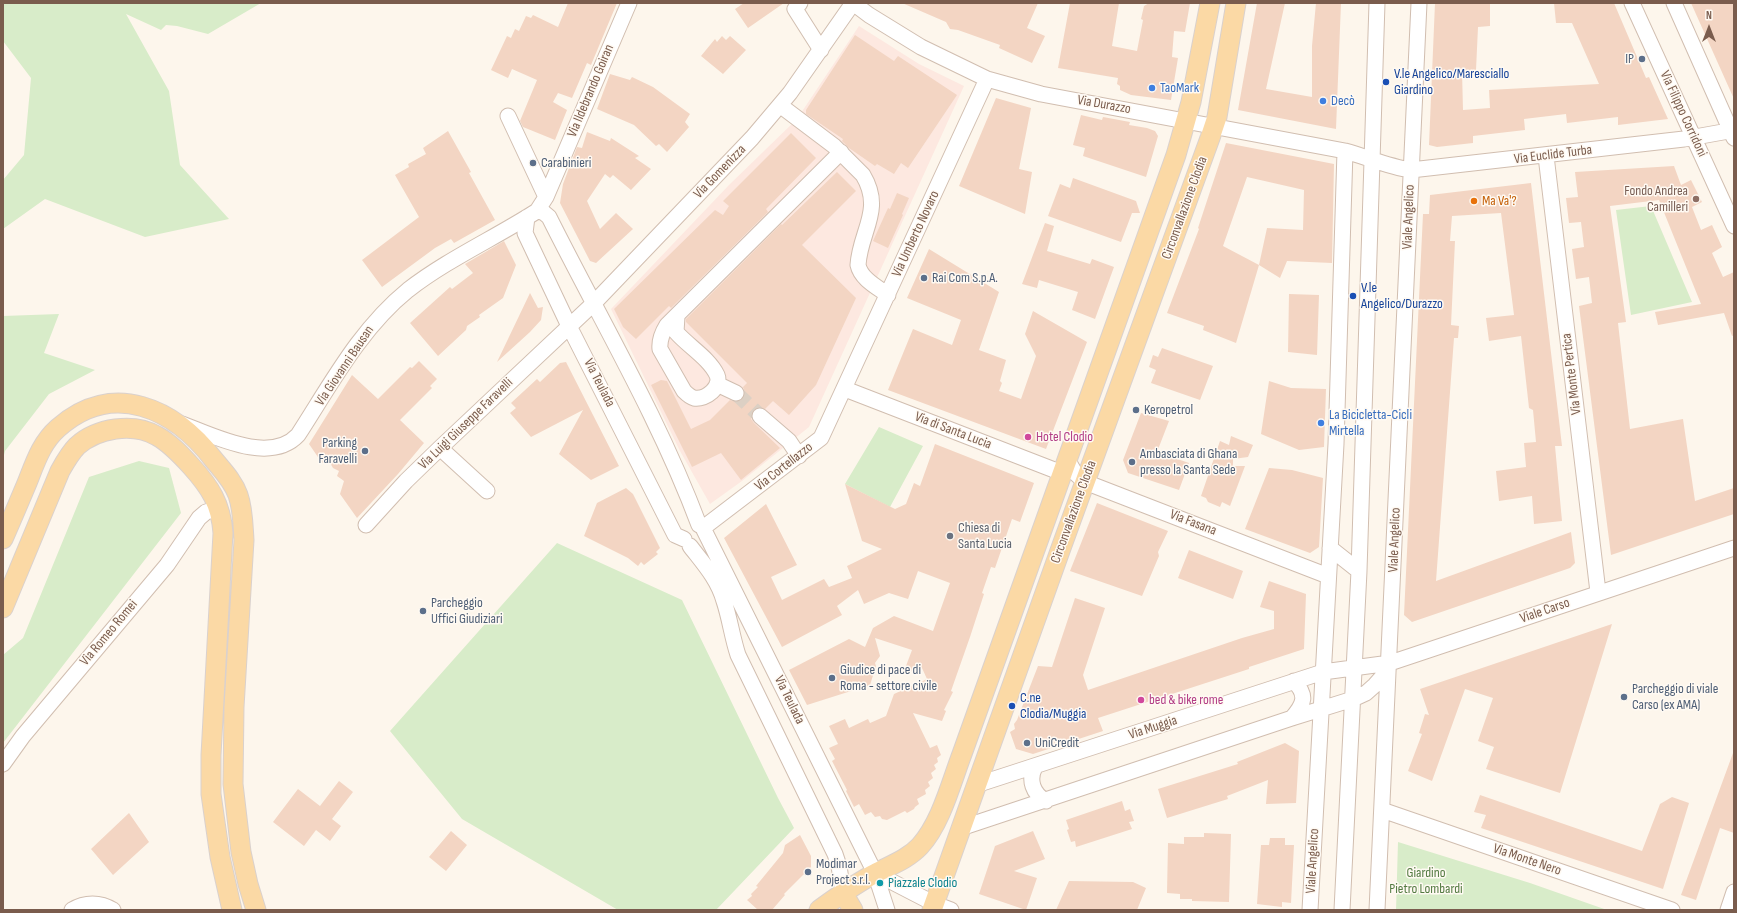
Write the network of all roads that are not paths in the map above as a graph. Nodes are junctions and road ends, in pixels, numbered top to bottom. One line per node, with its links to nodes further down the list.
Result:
1 (629, 3): 23 (street, Via Ildebrando Goiran)
2 (800, 3): 10 (street)
3 (853, 3): 10 (street, Via Gomenizza); 11 (street, Via Durazzo)
4 (1210, 3): 14 (main road, Circonvallazione Clodia)
5 (1236, 3): 15 (main road, Circonvallazione Clodia)
6 (1377, 3): 21 (street)
7 (1419, 3): 22 (street, Viale Angelico)
8 (1632, 3): 17 (street, Via Filippo Corridoni)
9 (1674, 3): 16 (street)
10 (821, 50): 12 (street, Via Gomenizza)
11 (987, 80): 14 (street, Via Durazzo); 26 (street, Via Umberto Novaro)
12 (781, 106): 19 (street); 27 (street, Via Gomenizza)
13 (508, 116): 23 (street)
14 (1186, 121): 15 (street, Via Durazzo); 37 (main road, Circonvallazione Clodia)
15 (1214, 126): 18 (street, Via Durazzo); 38 (main road, Circonvallazione Clodia)
16 (1733, 133): 17 (street, Via Euclide Turba)
17 (1694, 137): 20 (street, Via Euclide Turba); 25 (street, Via Filippo Corridoni)
18 (1345, 151): 21 (street, Via Durazzo); 45 (street, Viale Angelico)
19 (841, 152): 26 (street); 28 (street)
20 (1546, 156): 22 (street, Via Euclide Turba); 49 (street, Via Monte Pertica)
21 (1373, 158): 22 (street, Viale Angelico); 47 (street)
22 (1404, 169): 51 (street, Viale Angelico)
23 (546, 198): 24 (street, Via Ildebrando Goiran)
24 (532, 214): 27 (street, Via Teulada); 29 (street, Via Teulada); 34 (street, Via Giovanni Bausan)
25 (1734, 226)
26 (888, 295): 31 (street, Via Umberto Novaro)
27 (593, 304): 29 (street, Via Gomenizza); 42 (street, Via Teulada)
28 (677, 316): 30 (street); 30 (street)
29 (569, 326): 35 (street, Via Luigi Giuseppe Faravelli); 44 (street, Via Teulada)
30 (717, 384): 32 (street)
31 (845, 389): 36 (street, Via Cortellazzo); 37 (street, Via di Santa Lucia)
32 (736, 393)
33 (760, 416): 36 (street)
34 (176, 421): 43 (main road); 71 (main road)
35 (440, 448): 39 (street); 41 (street, Via Luigi Giuseppe Faravelli)
36 (800, 456): 42 (street, Via Cortellazzo)
37 (1065, 466): 38 (street, Via Fasana); 64 (main road, Circonvallazione Clodia)
38 (1085, 482): 48 (street, Via Fasana); 60 (main road, Circonvallazione Clodia)
39 (487, 491)
40 (219, 508): 50 (main road); 58 (street, Via Romeo Romei); 70 (main road)
41 (366, 525)
42 (703, 529): 44 (street, Via Cortellazzo); 64 (street, Via Teulada)
43 (3, 539)
44 (686, 542): 66 (street, Via Teulada)
45 (1330, 548): 47 (street); 48 (street, Viale Angelico)
46 (1734, 548): 49 (street, Viale Carso)
47 (1359, 571): 52 (street)
48 (1328, 576): 53 (street, Viale Angelico)
49 (1598, 592): 51 (street, Viale Carso)
50 (3, 608)
51 (1390, 663): 52 (street, Viale Carso); 55 (street); 62 (street, Viale Angelico)
52 (1355, 668): 53 (street, Via Muggia); 55 (street)
53 (1323, 672): 54 (street, Via Muggia); 56 (street, Viale Angelico)
54 (1294, 681): 57 (street); 59 (street, Via Muggia)
55 (1353, 699): 56 (street); 76 (street)
56 (1321, 708): 57 (street); 75 (street, Viale Angelico)
57 (1292, 718): 61 (street)
58 (3, 764)
59 (1036, 767): 60 (street, Via Muggia); 61 (street)
60 (976, 786): 63 (main road, Circonvallazione Clodia)
61 (1046, 801): 63 (street)
62 (1382, 810): 77 (street, Viale Angelico); 78 (street, Via Monte Nero)
63 (962, 828): 67 (main road, Circonvallazione Clodia)
64 (875, 873): 66 (main road); 67 (street); 74 (street)
65 (1734, 892): 79 (street)
66 (843, 893): 72 (main road); 73 (main road)
67 (940, 908)
68 (72, 910): 69 (street)
69 (114, 910)
70 (232, 910)
71 (256, 910)
72 (819, 910)
73 (853, 910)
74 (887, 910)
75 (1310, 910)
76 (1342, 910)
77 (1377, 910)
78 (1672, 910)
79 (1728, 910)

